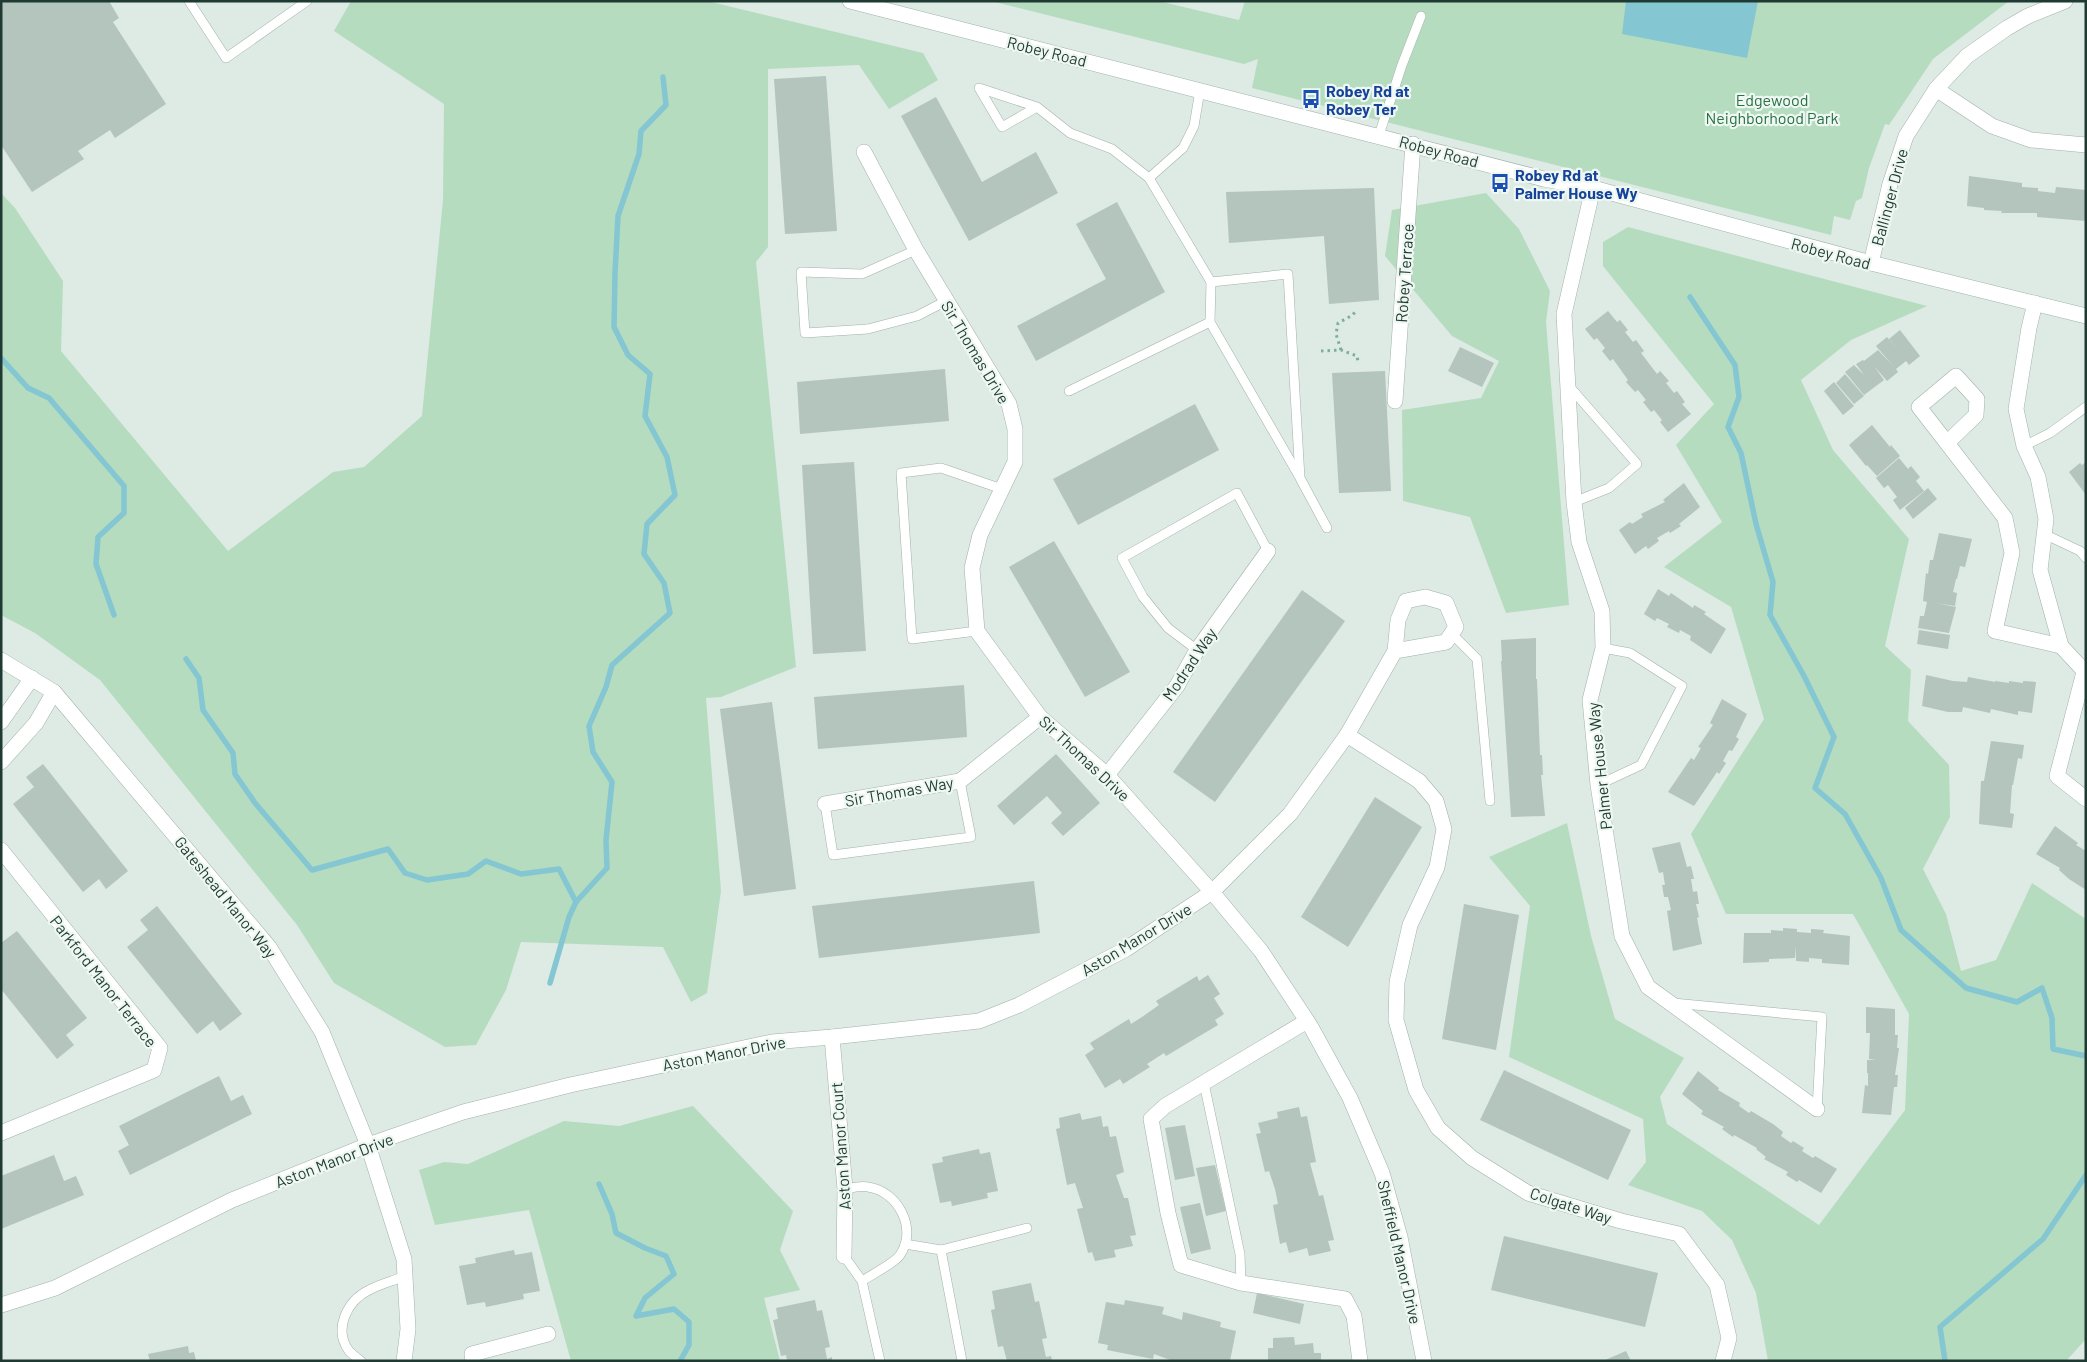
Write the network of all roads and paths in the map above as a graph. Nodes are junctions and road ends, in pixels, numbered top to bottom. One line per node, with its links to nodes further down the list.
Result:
1 (190, 1): 2 (lane)
2 (308, 1)
3 (850, 1): 7 (street, Robey Road)
4 (2065, 1): 6 (street, Ballinger Drive)
5 (1421, 16): 9 (lane)
6 (1936, 89): 11 (street); 16 (street, Ballinger Drive)
7 (1200, 90): 9 (street, Robey Road); 13 (lane)
8 (1037, 107): 8 (lane); 13 (lane)
9 (1378, 135): 10 (street, Robey Road)
10 (1413, 144): 14 (street, Robey Road); 28 (street, Robey Terrace)
11 (2086, 146)
12 (864, 152): 15 (street, Sir Thomas Drive)
13 (1150, 178): 17 (lane)
14 (1593, 188): 16 (street, Robey Road); 26 (street, Palmer House Way)
15 (916, 250): 18 (street, Sir Thomas Drive); 18 (lane)
16 (1871, 263): 19 (street, Robey Road)
17 (1211, 282): 22 (lane); 32 (lane)
18 (946, 301): 33 (street, Sir Thomas Drive)
19 (2035, 304): 21 (street, Robey Road); 31 (street)
20 (1356, 310): 24 (path)
21 (2086, 316)
22 (1210, 322): 27 (lane); 32 (lane)
23 (1321, 350): 24 (path)
24 (1341, 350): 25 (path)
25 (1358, 362)
26 (1568, 385): 34 (street, Palmer House Way); 34 (lane)
27 (1069, 391)
28 (1396, 401)
29 (2086, 407): 31 (lane)
30 (1947, 443): 41 (street)
31 (2024, 446): 36 (street)
32 (1300, 478): 35 (lane)
33 (1002, 489): 39 (street, Sir Thomas Drive); 39 (lane)
34 (1574, 502): 42 (street, Palmer House Way)
35 (1327, 528)
36 (2044, 534): 38 (lane); 41 (street)
37 (1268, 551): 43 (street, Modrad Way); 43 (lane)
38 (2086, 558)
39 (977, 631): 49 (street, Sir Thomas Drive)
40 (1452, 634): 44 (street); 44 (street, Aston Manor Drive); 57 (lane)
41 (2060, 646): 46 (street)
42 (1603, 648): 55 (street, Palmer House Way); 55 (lane)
43 (1198, 650): 53 (street, Modrad Way)
44 (1395, 651): 51 (street, Aston Manor Drive)
45 (1, 660): 47 (street, Gateshead Manor Way)
46 (2085, 673): 56 (street)
47 (32, 678): 48 (street, Gateshead Manor Way); 50 (street)
48 (54, 692): 52 (street); 67 (street, Gateshead Manor Way)
49 (1040, 717): 53 (street, Sir Thomas Drive); 54 (street, Sir Thomas Way)
50 (1, 722)
51 (1347, 735): 60 (street, Aston Manor Drive); 85 (street, Colgate Way)
52 (1, 762)
53 (1107, 775): 60 (street, Sir Thomas Drive)
54 (960, 781): 58 (street, Sir Thomas Way); 58 (lane)
55 (1598, 786): 61 (street, Palmer House Way)
56 (2086, 799)
57 (1490, 801)
58 (825, 804)
59 (4, 859): 66 (street, Parkford Manor Terrace)
60 (1212, 892): 62 (street, Sheffield Manor Drive); 63 (street, Aston Manor Drive)
61 (1671, 1003): 65 (street, Palmer House Way); 65 (lane)
62 (1307, 1020): 64 (street); 84 (street, Sheffield Manor Drive)
63 (832, 1037): 67 (street, Aston Manor Drive); 68 (street, Aston Manor Court)
64 (1204, 1083): 75 (lane); 75 (street)
65 (1817, 1109)
66 (1, 1132)
67 (368, 1145): 73 (street, Gateshead Manor Way); 76 (street, Aston Manor Drive)
68 (845, 1188): 70 (lane); 72 (street, Aston Manor Court)
69 (1027, 1228): 71 (lane)
70 (905, 1244): 71 (lane); 74 (lane)
71 (941, 1250): 82 (lane)
72 (844, 1256): 74 (lane)
73 (405, 1276): 78 (lane); 79 (street, Gateshead Manor Way)
74 (862, 1280): 81 (lane)
75 (1241, 1283): 83 (street)
76 (1, 1305)
77 (548, 1334): 80 (street)
78 (361, 1361)
79 (404, 1361)
80 (473, 1361)
81 (880, 1361)
82 (962, 1361)
83 (1360, 1361)
84 (1424, 1361)
85 (1723, 1361)

